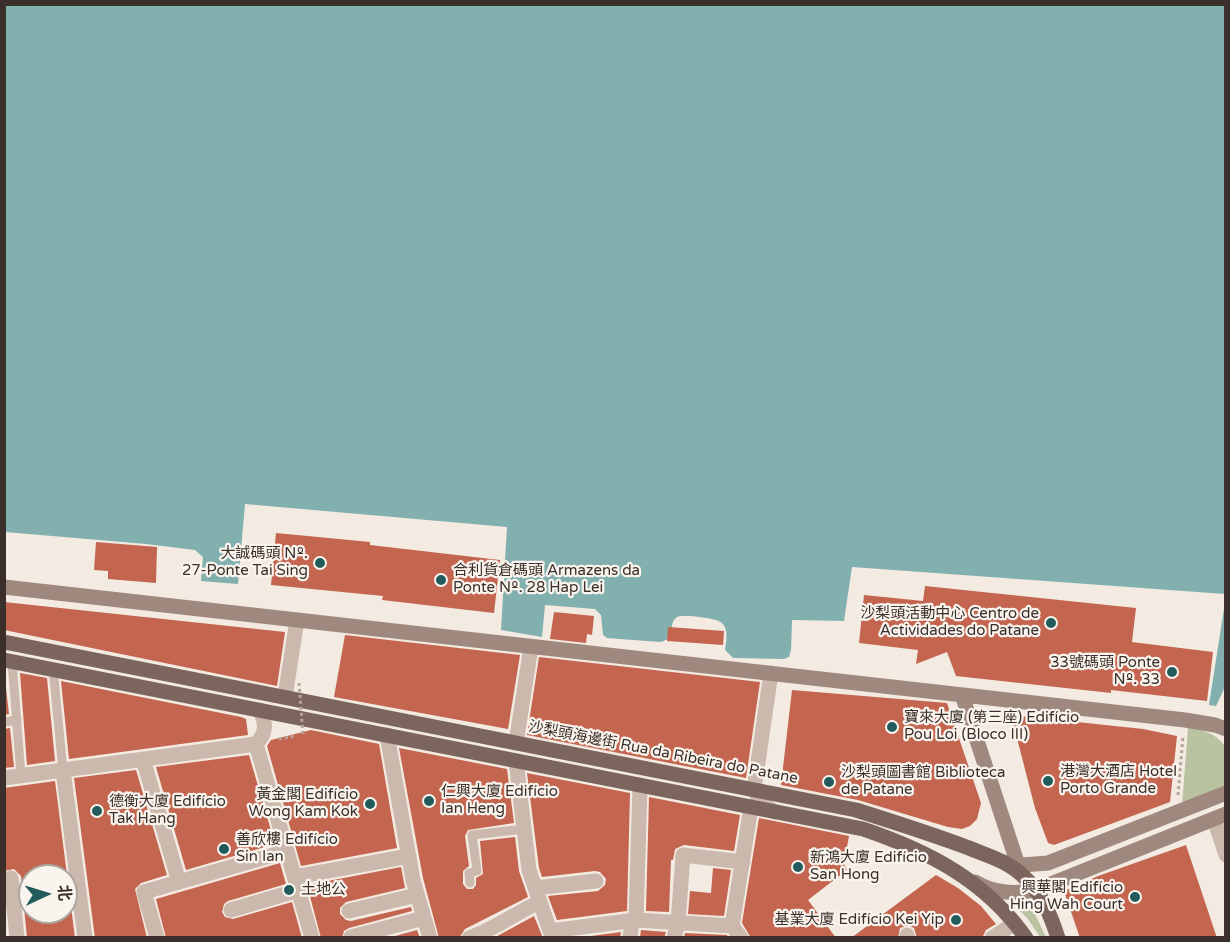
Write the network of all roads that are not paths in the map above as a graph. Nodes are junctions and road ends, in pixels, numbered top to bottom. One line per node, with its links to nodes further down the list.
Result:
1 (4, 587): 2 (street)
2 (297, 620): 4 (street); 9 (street)
3 (4, 642): 9 (main road, 沙梨頭海邊街 Rua da Ribeira do Patane)
4 (531, 647): 7 (street); 17 (street)
5 (8, 660): 6 (main road); 11 (lane)
6 (53, 669): 10 (main road); 21 (lane)
7 (771, 673): 8 (street); 25 (street)
8 (962, 694): 13 (street); 35 (street)
9 (285, 697): 17 (main road, 沙梨頭海邊街 Rua da Ribeira do Patane)
10 (260, 710): 15 (main road); 18 (street)
11 (16, 720): 12 (lane); 22 (lane)
12 (4, 722)
13 (1202, 722): 14 (street); 16 (street)
14 (1226, 729)
15 (387, 735): 20 (main road); 33 (street)
16 (1226, 741)
17 (516, 743): 25 (main road, 沙梨頭海邊街 Rua da Ribeira do Patane)
18 (256, 744): 19 (street); 31 (street)
19 (143, 759): 21 (street); 39 (street)
20 (516, 761): 24 (main road); 30 (street)
21 (63, 770): 22 (street); 54 (street)
22 (21, 776): 23 (street)
23 (4, 778)
24 (640, 785): 27 (main road); 48 (street)
25 (754, 790): 28 (street); 35 (main road, 沙梨頭海邊街 Rua da Ribeira do Patane)
26 (1226, 793): 35 (street)
27 (751, 807): 28 (main road); 34 (street)
28 (775, 812): 37 (main road)
29 (1220, 817): 32 (street); 42 (street)
30 (524, 829): 41 (lane); 43 (street)
31 (287, 851): 39 (street); 40 (street)
32 (1226, 855)
33 (409, 856): 40 (street); 44 (street)
34 (742, 862): 50 (street); 51 (street)
35 (1015, 867): 42 (main road, 沙梨頭海邊街 Rua da Ribeira do Patane)
36 (10, 878): 53 (street)
37 (969, 878): 42 (street); 49 (main road)
38 (596, 881): 43 (street)
39 (179, 882): 55 (street)
40 (297, 883): 45 (street); 56 (street)
41 (470, 883)
42 (1036, 890): 62 (main road, 沙梨頭海邊街 Rua da Ribeira do Patane)
43 (538, 895): 48 (street); 58 (street)
44 (417, 896): 46 (street); 47 (street)
45 (231, 910)
46 (348, 911)
47 (424, 918): 52 (street); 57 (street)
48 (634, 920): 50 (street); 59 (street)
49 (1015, 923): 60 (street); 61 (main road)
50 (676, 930): 51 (street)
51 (737, 932)
52 (351, 937)
53 (17, 938)
54 (85, 938)
55 (157, 938)
56 (312, 938)
57 (430, 938)
58 (469, 938)
59 (630, 938)
60 (992, 938)
61 (1026, 938)
62 (1058, 938)

